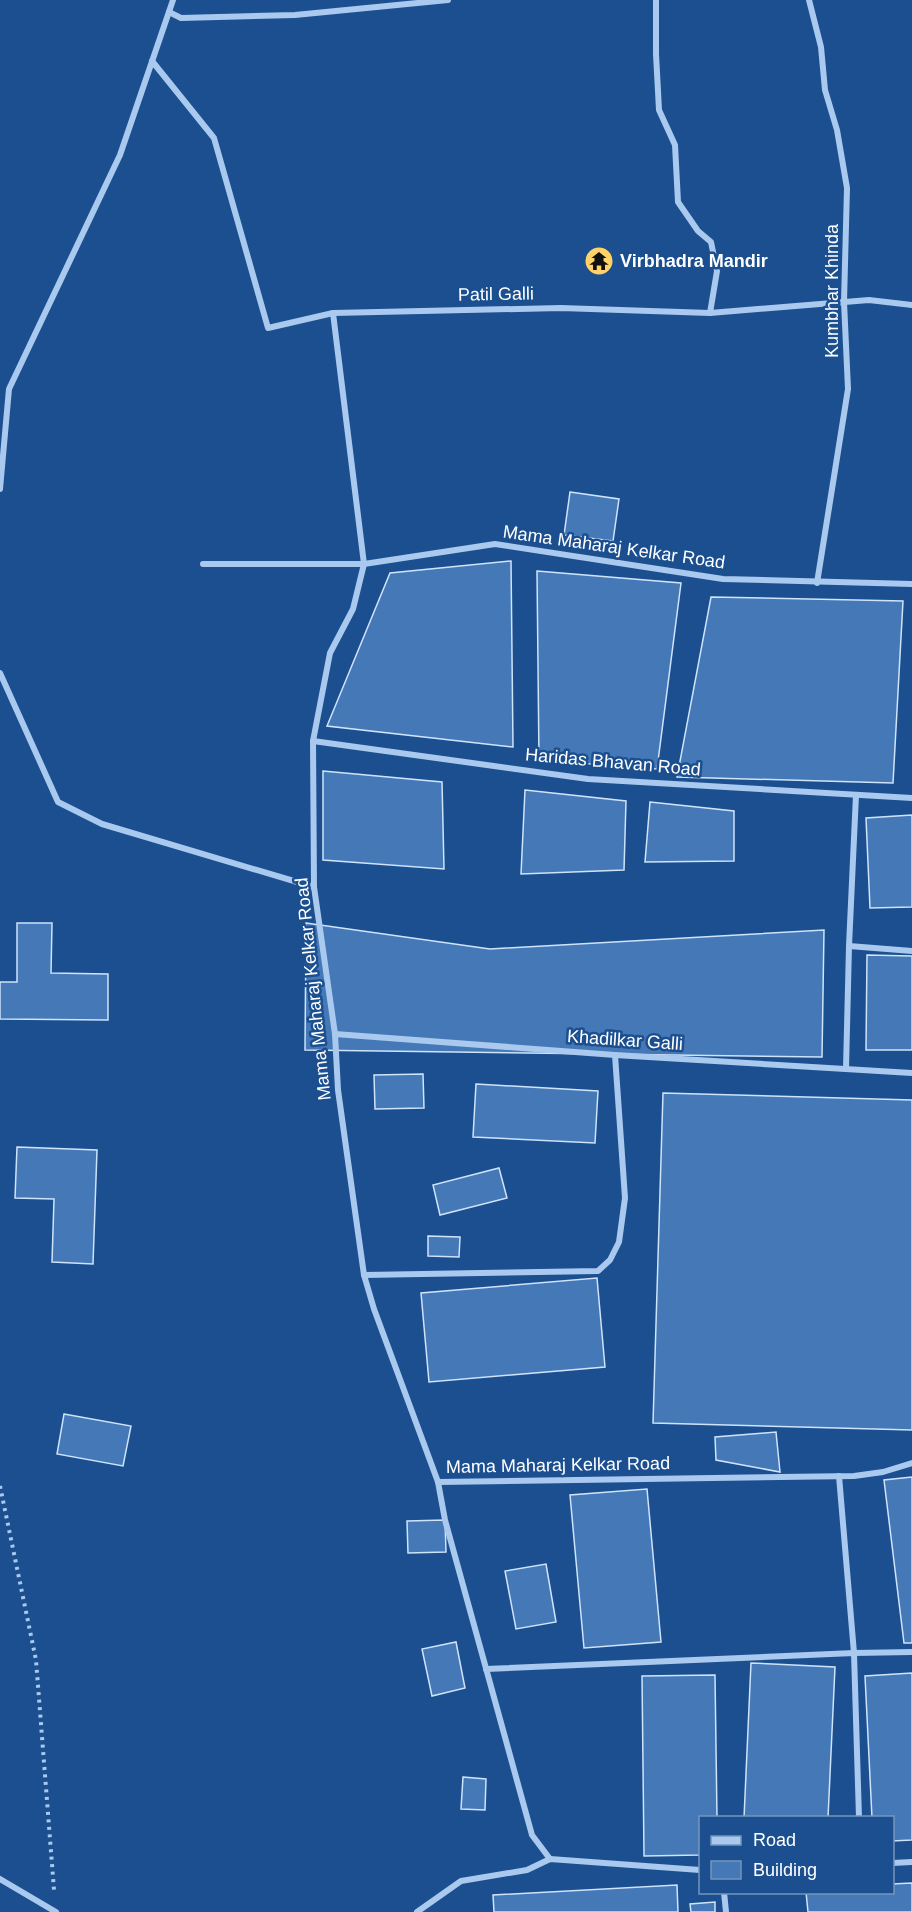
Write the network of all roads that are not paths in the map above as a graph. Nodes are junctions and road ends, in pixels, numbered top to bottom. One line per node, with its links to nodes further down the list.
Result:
1 (173, 0): 5 (street)
2 (448, 0): 5 (street)
3 (656, 0): 10 (street)
4 (809, 0): 7 (street, Kumbhar Khinda)
5 (169, 12): 6 (street)
6 (152, 61): 9 (street, Patil Galli); 11 (street)
7 (844, 302): 8 (street, Patil Galli); 10 (street, Patil Galli); 14 (street, Kumbhar Khinda)
8 (912, 305)
9 (333, 313): 10 (street, Patil Galli); 13 (street)
10 (710, 313)
11 (0, 489)
12 (203, 564): 13 (street)
13 (364, 564): 14 (street, Mama Maharaj Kelkar Road); 17 (street, Mama Maharaj Kelkar Road)
14 (817, 583): 15 (street, Mama Maharaj Kelkar Road)
15 (912, 584)
16 (0, 673): 20 (street)
17 (313, 741): 18 (street, Haridas Bhavan Road); 20 (street, Mama Maharaj Kelkar Road)
18 (856, 795): 19 (street, Haridas Bhavan Road); 21 (street)
19 (912, 798)
20 (315, 887): 23 (street, Mama Maharaj Kelkar Road)
21 (849, 946): 22 (street); 25 (street)
22 (912, 951)
23 (335, 1034): 24 (street, Khadilkar Galli); 27 (street, Mama Maharaj Kelkar Road)
24 (615, 1055): 25 (street, Khadilkar Galli); 27 (street)
25 (846, 1069): 26 (street, Khadilkar Galli)
26 (912, 1073)
27 (364, 1275): 30 (street, Mama Maharaj Kelkar Road)
28 (912, 1462): 29 (street, Mama Maharaj Kelkar Road)
29 (839, 1476): 30 (street, Mama Maharaj Kelkar Road); 32 (street)
30 (438, 1482): 33 (street)
31 (912, 1652): 32 (street)
32 (854, 1653): 33 (street); 34 (street)
33 (486, 1669): 35 (street)
34 (859, 1816)
35 (550, 1859): 38 (street); 42 (street)
36 (912, 1862): 37 (street)
37 (894, 1863)
38 (699, 1870)
39 (0, 1879): 41 (street)
40 (724, 1894): 43 (street)
41 (56, 1912)
42 (417, 1912)
43 (726, 1912)

